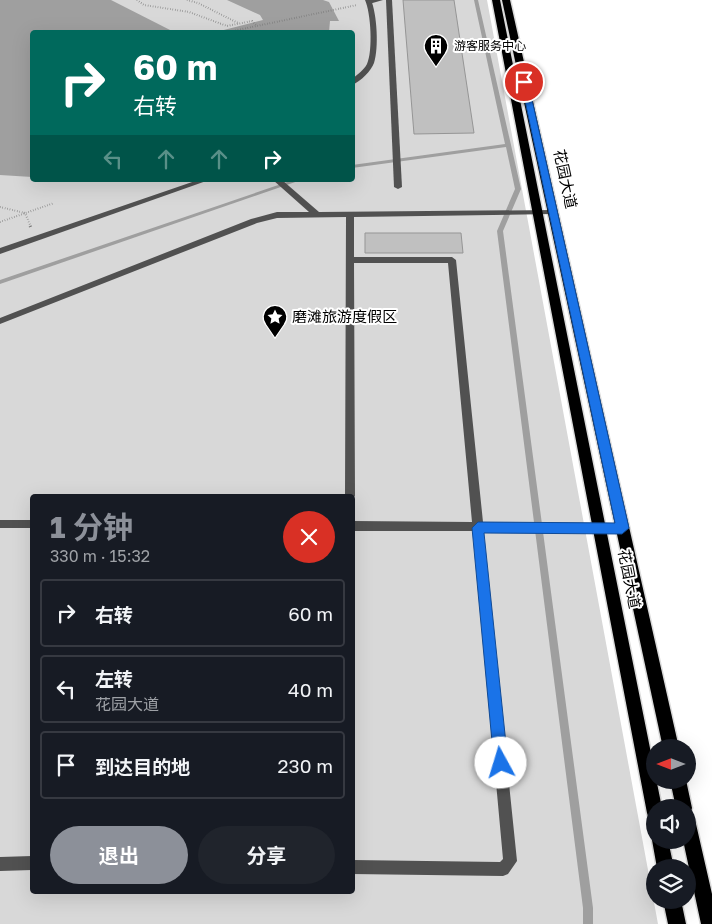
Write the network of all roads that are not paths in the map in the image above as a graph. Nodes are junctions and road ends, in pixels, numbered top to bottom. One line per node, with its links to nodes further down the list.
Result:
1 (380, 0): 5 (street)
2 (389, 0): 9 (street)
3 (496, 0): 10 (main road, 花园大道)
4 (506, 0): 11 (main road, 花园大道)
5 (368, 1): 6 (street)
6 (355, 80)
7 (200, 182): 14 (street)
8 (279, 182): 12 (street)
9 (398, 187)
10 (534, 212): 11 (street); 13 (street); 22 (main road, 花园大道)
11 (553, 212): 23 (main road, 花园大道)
12 (316, 214): 13 (street); 16 (street)
13 (350, 214): 15 (street)
14 (0, 251)
15 (349, 260): 17 (street); 21 (street)
16 (0, 321)
17 (350, 494)
18 (0, 524): 19 (street)
19 (30, 524)
20 (355, 526): 21 (street)
21 (478, 528): 22 (street); 29 (street)
22 (600, 528): 23 (street); 25 (main road, 花园大道)
23 (622, 528): 24 (main road, 花园大道)
24 (669, 739)
25 (652, 799)
26 (694, 849): 32 (main road)
27 (30, 863): 28 (street)
28 (0, 864)
29 (355, 867)
30 (674, 909): 31 (main road)
31 (677, 924)
32 (710, 924)

